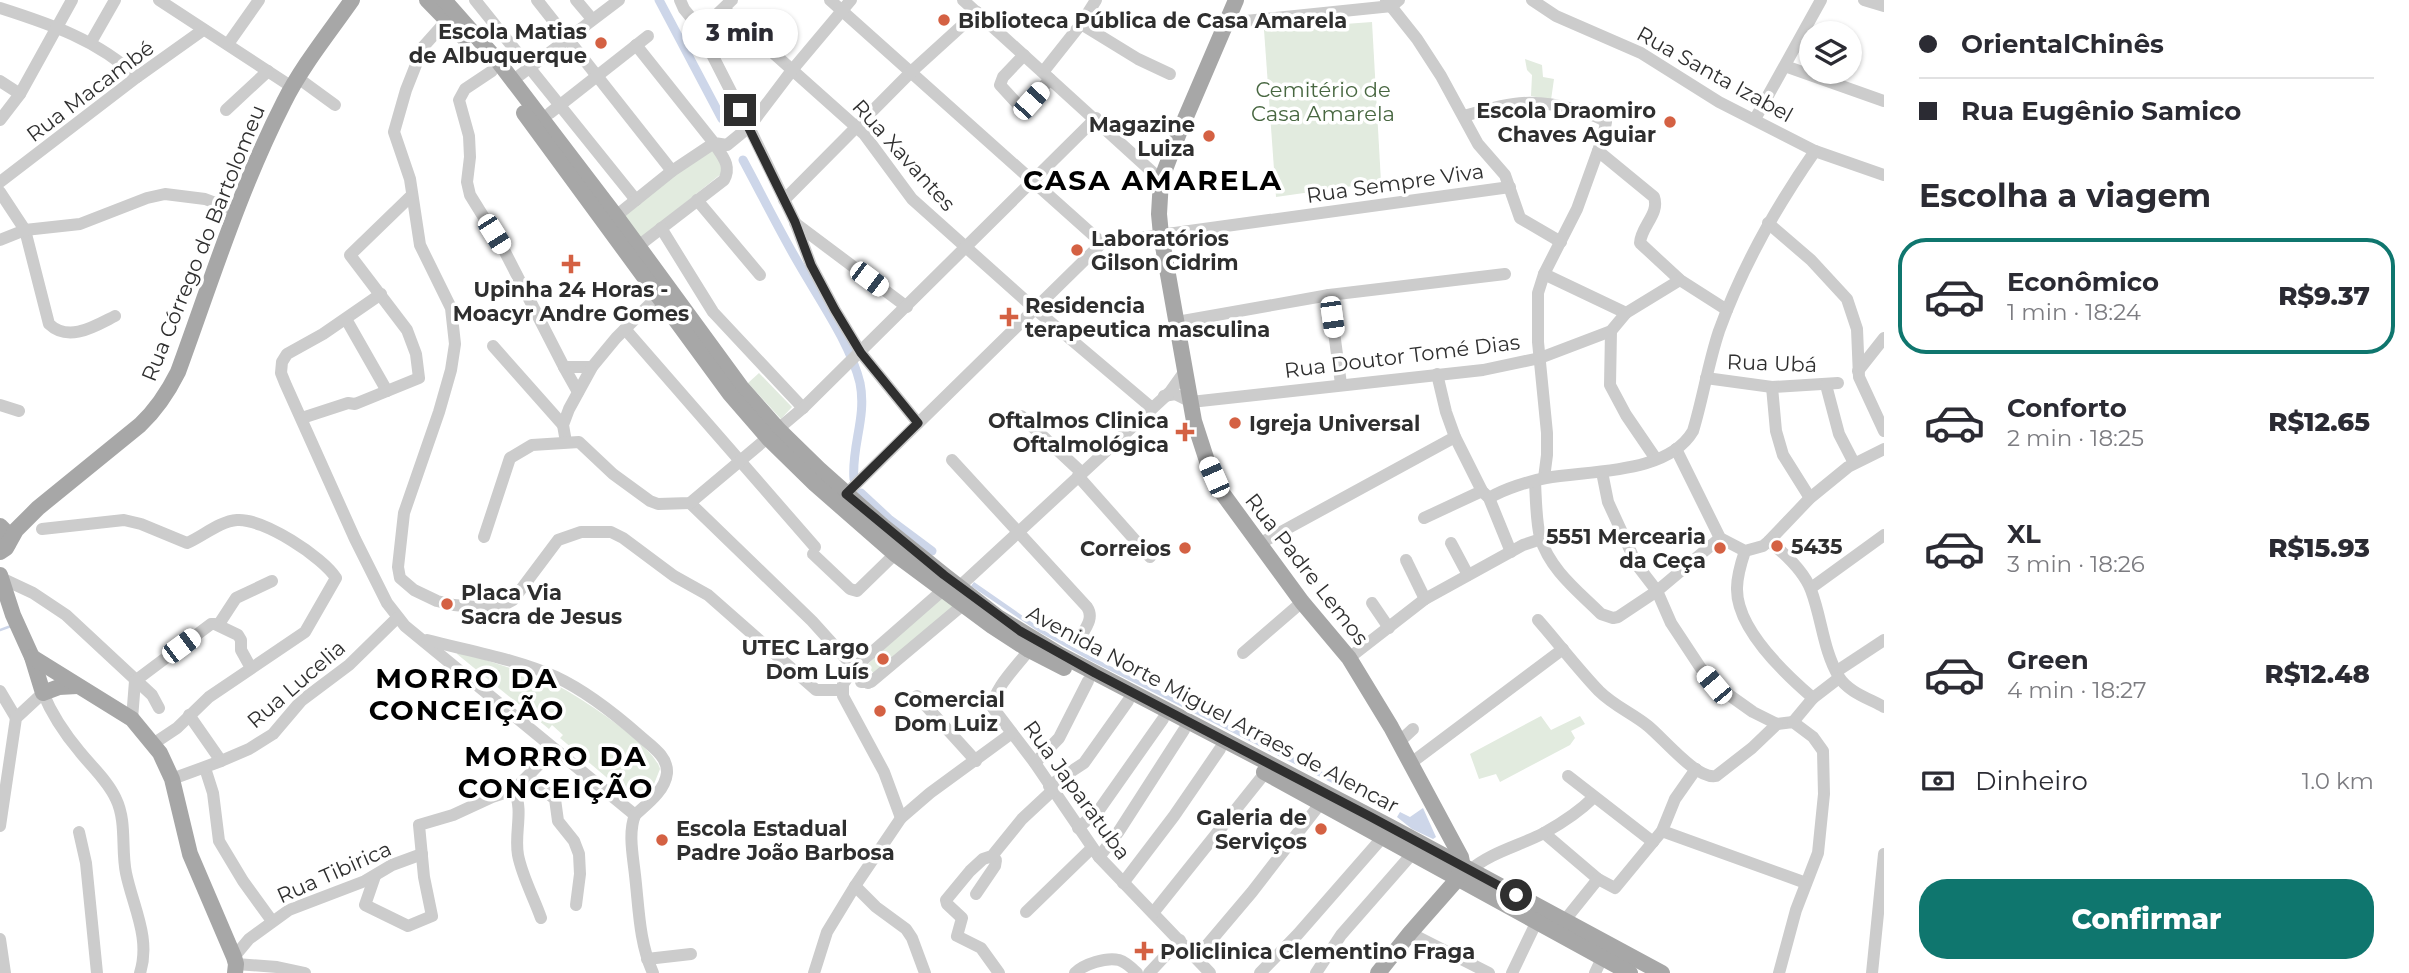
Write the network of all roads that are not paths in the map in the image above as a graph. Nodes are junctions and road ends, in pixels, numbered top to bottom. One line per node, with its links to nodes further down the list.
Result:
1 (72, 0): 31 (street)
2 (116, 0): 35 (street)
3 (159, 0): 32 (street)
4 (259, 0): 36 (street)
5 (352, 0): 51 (main road, Rua Córrego do Bartolomeu)
6 (427, 0): 24 (main road, Avenida Norte Miguel Arraes de Alencar)
7 (475, 0): 44 (street)
8 (537, 0): 34 (street)
9 (576, 0): 26 (street)
10 (619, 0): 26 (street)
11 (680, 0): 29 (street)
12 (830, 0): 21 (street)
13 (963, 0): 25 (street)
14 (1096, 0): 30 (street)
15 (1236, 0): 28 (main road, Rua Padre Lemos)
16 (1532, 0): 59 (street, Rua Santa Izabel)
17 (1821, 0): 27 (street)
18 (1864, 0): 22 (street)
19 (1392, 2): 28 (street); 57 (street)
20 (728, 4): 29 (street); 41 (street, Rua Xavantes)
21 (846, 5): 41 (street); 45 (street)
22 (1884, 6)
23 (0, 8): 31 (street)
24 (453, 8): 43 (main road, Avenida Norte Miguel Arraes de Alencar); 73 (street); 78 (main road, Avenida Norte Miguel Arraes de Alencar)
25 (977, 12): 39 (street); 45 (street)
26 (592, 19): 34 (street)
27 (1813, 21)
28 (1226, 23): 68 (main road, Rua Padre Lemos)
29 (697, 24): 62 (street)
30 (1081, 24): 46 (street); 48 (street)
31 (56, 27): 35 (street); 52 (street)
32 (203, 30): 36 (street); 49 (street, Rua Macambé)
33 (648, 36): 37 (street)
34 (568, 38): 44 (street); 47 (street)
35 (91, 42): 49 (street)
36 (228, 44): 42 (street)
37 (636, 45): 47 (street); 63 (street)
38 (1799, 46): 40 (street)
39 (1024, 55): 48 (street); 48 (street)
40 (1785, 66): 53 (street); 59 (street)
41 (793, 69): 61 (street, Rua Xavantes); 62 (street)
42 (268, 71): 51 (street); 56 (street)
43 (492, 71): 95 (main road, Avenida Norte Miguel Arraes de Alencar); 109 (street)
44 (524, 71): 55 (street)
45 (911, 72): 61 (street); 70 (street)
46 (1170, 74)
47 (598, 75): 55 (street); 66 (street)
48 (1047, 76): 58 (street)
49 (137, 78): 69 (street, Rua Macambé)
50 (0, 81): 52 (street)
51 (295, 83): 54 (street); 77 (main road, Rua Córrego do Bartolomeu)
52 (20, 94): 60 (street)
53 (1884, 102)
54 (335, 105)
55 (554, 109): 74 (street)
56 (226, 110)
57 (1464, 117): 64 (street); 71 (street)
58 (1096, 118): 68 (street); 70 (street)
59 (1755, 119): 65 (street, Rua Santa Izabel)
60 (0, 120)
61 (856, 127): 76 (street); 87 (street, Rua Xavantes)
62 (745, 131): 63 (street); 76 (street)
63 (720, 144): 66 (street); 75 (street)
64 (1598, 151): 85 (street); 92 (street)
65 (1815, 151): 67 (street, Rua Santa Izabel); 80 (street)
66 (672, 171): 74 (street)
67 (1884, 175)
68 (1161, 180): 83 (main road, Rua Padre Lemos)
69 (0, 182)
70 (1033, 182): 86 (street); 87 (street)
71 (1510, 187): 83 (street, Rua Sempre Viva); 85 (street)
72 (0, 192): 82 (street)
73 (412, 195): 93 (street); 166 (street)
74 (636, 200): 78 (street)
75 (697, 200): 81 (street); 91 (street)
76 (784, 200): 79 (street)
77 (237, 211): 82 (street); 146 (main road, Rua Córrego do Bartolomeu)
78 (616, 216): 88 (main road, Avenida Norte Miguel Arraes de Alencar)
79 (795, 222): 96 (street); 107 (street)
80 (1768, 223): 98 (street); 111 (street)
81 (661, 228): 88 (street); 122 (street)
82 (26, 230): 84 (street); 100 (street)
83 (1161, 235): 86 (street, Rua Sempre Viva); 102 (main road, Rua Padre Lemos)
84 (0, 240)
85 (1561, 242): 90 (street)
86 (1102, 243): 97 (street)
87 (965, 248): 96 (street); 97 (street, Rua Xavantes)
88 (638, 255): 88 (street); 130 (main road, Avenida Norte Miguel Arraes de Alencar)
89 (1505, 274): 94 (street)
90 (1544, 274): 99 (street); 108 (street)
91 (760, 275)
92 (1680, 280): 98 (street); 99 (street, Rua Doutor Tomé Dias)
93 (381, 294): 101 (street); 117 (street)
94 (1329, 295): 102 (street); 115 (street)
95 (657, 297): 103 (street); 130 (main road, Avenida Norte Miguel Arraes de Alencar)
96 (907, 307): 107 (street)
97 (1035, 309): 123 (street, Rua Xavantes); 127 (street)
98 (1727, 310): 114 (street)
99 (1626, 313): 104 (street, Rua Doutor Tomé Dias)
100 (115, 316)
101 (346, 319): 117 (street); 126 (street)
102 (1177, 322): 112 (main road, Rua Padre Lemos)
103 (625, 329): 110 (street); 137 (street)
104 (1611, 331): 108 (street, Rua Doutor Tomé Dias); 135 (street)
105 (1884, 338): 111 (street)
106 (493, 346): 128 (street)
107 (855, 358): 122 (street); 127 (street)
108 (1540, 358): 113 (street, Rua Doutor Tomé Dias); 141 (street)
109 (564, 367): 110 (street); 118 (street)
110 (592, 367): 118 (street)
111 (1858, 371): 129 (street)
112 (1185, 372): 119 (street); 120 (main road, Rua Padre Lemos)
113 (1437, 374): 115 (street, Rua Doutor Tomé Dias); 131 (street)
114 (1706, 378): 116 (street, Rua Ubá); 133 (street)
115 (1341, 384): 120 (street, Rua Doutor Tomé Dias)
116 (1772, 387): 138 (street, Rua Ubá); 144 (street)
117 (387, 391): 126 (street)
118 (578, 392): 128 (street)
119 (1164, 396): 120 (street, Rua Doutor Tomé Dias); 123 (street)
120 (1191, 402): 157 (main road, Rua Padre Lemos)
121 (0, 405): 124 (street)
122 (803, 408): 130 (street)
123 (1152, 408): 140 (street)
124 (19, 411)
125 (1021, 416): 140 (street)
126 (302, 418): 171 (street)
127 (918, 423): 142 (street)
128 (563, 425): 132 (street)
129 (1884, 431)
130 (772, 433): 130 (street); 137 (street); 142 (main road, Avenida Norte Miguel Arraes de Alencar); 161 (main road, Avenida Norte Miguel Arraes de Alencar)
131 (1455, 437): 143 (street); 157 (street)
132 (573, 442): 145 (street); 152 (street)
133 (1676, 449): 135 (street); 153 (street)
134 (1884, 449): 138 (street)
135 (1656, 459): 139 (street)
136 (952, 460): 150 (street)
137 (739, 461): 145 (street); 161 (street)
138 (1854, 463): 144 (street)
139 (1602, 472): 141 (street); 169 (street)
140 (1079, 474): 150 (street); 162 (street)
141 (1539, 480): 143 (street); 154 (street)
142 (846, 494): 170 (main road, Avenida Norte Miguel Arraes de Alencar)
143 (1486, 494): 147 (street); 160 (street)
144 (1810, 498): 155 (street)
145 (690, 503): 188 (street)
146 (38, 508): 148 (main road, Rua Córrego do Bartolomeu); 158 (main road, Rua Córrego do Bartolomeu)
147 (1424, 518)
148 (0, 526): 158 (main road)
149 (42, 529): 187 (street)
150 (1019, 532): 170 (street); 181 (street)
151 (1884, 535): 168 (street)
152 (484, 537)
153 (1720, 538): 159 (street); 169 (street)
154 (1541, 539): 160 (street); 169 (street)
155 (1769, 541): 159 (street); 168 (street)
156 (1451, 543): 164 (street)
157 (1259, 544): 173 (main road, Rua Padre Lemos)
158 (5, 548): 165 (main road)
159 (1745, 551): 198 (street)
160 (1511, 552): 164 (street)
161 (895, 554): 170 (main road, Avenida Norte Miguel Arraes de Alencar)
162 (1150, 557)
163 (1406, 560): 172 (street)
164 (1468, 575): 172 (street)
165 (1, 577): 185 (main road); 190 (street)
166 (400, 578): 171 (street); 194 (street)
167 (272, 581): 177 (street)
168 (1811, 588): 189 (street)
169 (1657, 591): 207 (street)
170 (958, 595): 170 (street); 183 (main road, Avenida Norte Miguel Arraes de Alencar); 188 (street); 192 (street); 239 (main road, Avenida Norte Miguel Arraes de Alencar)
171 (384, 596): 175 (street)
172 (1425, 599): 178 (street)
173 (1302, 602): 184 (street); 186 (main road, Rua Padre Lemos)
174 (1372, 603): 178 (street)
175 (397, 618): 179 (street); 215 (street, Rua Lucelia)
176 (1538, 620): 182 (street)
177 (219, 624): 187 (street); 190 (street)
178 (1389, 628): 186 (street)
179 (421, 639): 213 (street); 230 (street)
180 (1884, 640): 189 (street)
181 (1078, 641)
182 (1563, 649): 218 (street); 220 (street)
183 (1029, 650): 191 (main road, Avenida Norte Miguel Arraes de Alencar); 210 (street, Rua Japaratuba)
184 (1243, 653)
185 (32, 657): 193 (main road); 196 (main road)
186 (1349, 658): 211 (main road, Rua Padre Lemos)
187 (251, 668): 202 (street)
188 (854, 668): 192 (street); 194 (street)
189 (1838, 674): 198 (street); 200 (street)
190 (135, 681): 201 (street); 204 (street)
191 (1088, 681): 199 (main road, Avenida Norte Miguel Arraes de Alencar); 217 (street)
192 (868, 683): 194 (street)
193 (78, 685): 196 (main road); 204 (main road)
194 (842, 690): 231 (street)
195 (0, 692): 203 (street)
196 (43, 693): 203 (street); 269 (street)
197 (916, 696): 216 (street)
198 (1813, 698): 206 (street)
199 (1128, 701): 205 (main road, Avenida Norte Miguel Arraes de Alencar); 225 (street)
200 (1884, 706)
201 (159, 708)
202 (189, 715): 212 (street); 215 (street)
203 (16, 718): 232 (street)
204 (132, 719): 212 (main road)
205 (1163, 719): 209 (main road, Avenida Norte Miguel Arraes de Alencar); 234 (street)
206 (1793, 722): 207 (street); 249 (street)
207 (1777, 724): 220 (street)
208 (1413, 729): 211 (street)
209 (1184, 730): 214 (main road, Avenida Norte Miguel Arraes de Alencar); 240 (street)
210 (1012, 733): 216 (street); 217 (street, Rua Japaratuba)
211 (1399, 742): 218 (main road, Rua Padre Lemos)
212 (153, 744): 224 (main road)
213 (554, 749): 222 (street); 230 (street)
214 (1220, 749): 221 (main road, Avenida Norte Miguel Arraes de Alencar); 248 (street)
215 (221, 761): 219 (street, Rua Lucelia)
216 (976, 761): 231 (street)
217 (1035, 763): 225 (street, Rua Japaratuba)
218 (1411, 763): 233 (main road, Rua Padre Lemos)
219 (205, 768): 224 (street, Rua Lucelia); 257 (street)
220 (1696, 769): 237 (street)
221 (1265, 773): 228 (main road, Avenida Norte Miguel Arraes de Alencar); 254 (street)
222 (528, 776): 226 (street); 252 (street)
223 (1568, 776): 227 (street)
224 (172, 779): 266 (main road)
225 (1051, 789): 234 (street, Rua Japaratuba); 244 (street)
226 (514, 790): 241 (street); 255 (street)
227 (1594, 797): 236 (street); 237 (street)
228 (1320, 804): 238 (main road, Avenida Norte Miguel Arraes de Alencar); 264 (street)
229 (1348, 812): 229 (street)
230 (635, 815): 265 (street)
231 (901, 818): 250 (street)
232 (0, 826)
233 (1445, 827): 239 (main road); 245 (main road, Rua Padre Lemos)
234 (1078, 828): 240 (street, Rua Japaratuba)
235 (79, 832): 268 (street)
236 (1544, 833): 245 (street); 247 (street)
237 (1657, 836): 247 (street); 249 (street)
238 (1382, 838): 242 (main road, Avenida Norte Miguel Arraes de Alencar); 279 (street)
239 (1431, 850): 245 (main road, Avenida Norte Miguel Arraes de Alencar)
240 (1096, 853): 248 (street, Rua Japaratuba); 253 (street)
241 (422, 854): 246 (street, Rua Tibirica); 246 (street)
242 (1412, 854): 245 (main road, Avenida Norte Miguel Arraes de Alencar); 280 (street)
243 (1884, 854): 287 (street)
244 (992, 856): 251 (street); 274 (street)
245 (1463, 872): 256 (main road, Avenida Norte Miguel Arraes de Alencar); 258 (main road, Avenida Norte Miguel Arraes de Alencar); 259 (main road)
246 (375, 876): 257 (street, Rua Tibirica)
247 (1598, 879): 256 (street)
248 (1123, 883): 254 (street, Rua Japaratuba)
249 (1806, 883): 286 (street)
250 (855, 886): 272 (street); 273 (street)
251 (976, 894)
252 (576, 905)
253 (1026, 912)
254 (1153, 913): 261 (street, Rua Japaratuba)
255 (541, 918)
256 (1565, 920): 262 (main road, Avenida Norte Miguel Arraes de Alencar)
257 (272, 921): 266 (street, Rua Tibirica)
258 (1536, 923): 262 (main road, Avenida Norte Miguel Arraes de Alencar); 283 (street)
259 (1410, 933): 281 (main road); 282 (street)
260 (0, 939): 267 (street)
261 (1180, 940): 264 (street, Rua Japaratuba); 277 (street)
262 (1603, 952): 284 (main road, Avenida Norte Miguel Arraes de Alencar); 285 (main road, Avenida Norte Miguel Arraes de Alencar)
263 (691, 954): 265 (street)
264 (1197, 957): 278 (street, Rua Japaratuba)
265 (647, 959): 271 (street)
266 (235, 965): 270 (street)
267 (5, 973)
268 (97, 973)
269 (140, 973)
270 (305, 973)
271 (653, 973)
272 (814, 973)
273 (925, 973)
274 (999, 973)
275 (1075, 973): 276 (street)
276 (1138, 973)
277 (1149, 973)
278 (1210, 973)
279 (1260, 973)
280 (1316, 973)
281 (1378, 973)
282 (1489, 973)
283 (1512, 973)
284 (1630, 973)
285 (1662, 973)
286 (1779, 973)
287 (1872, 973)

